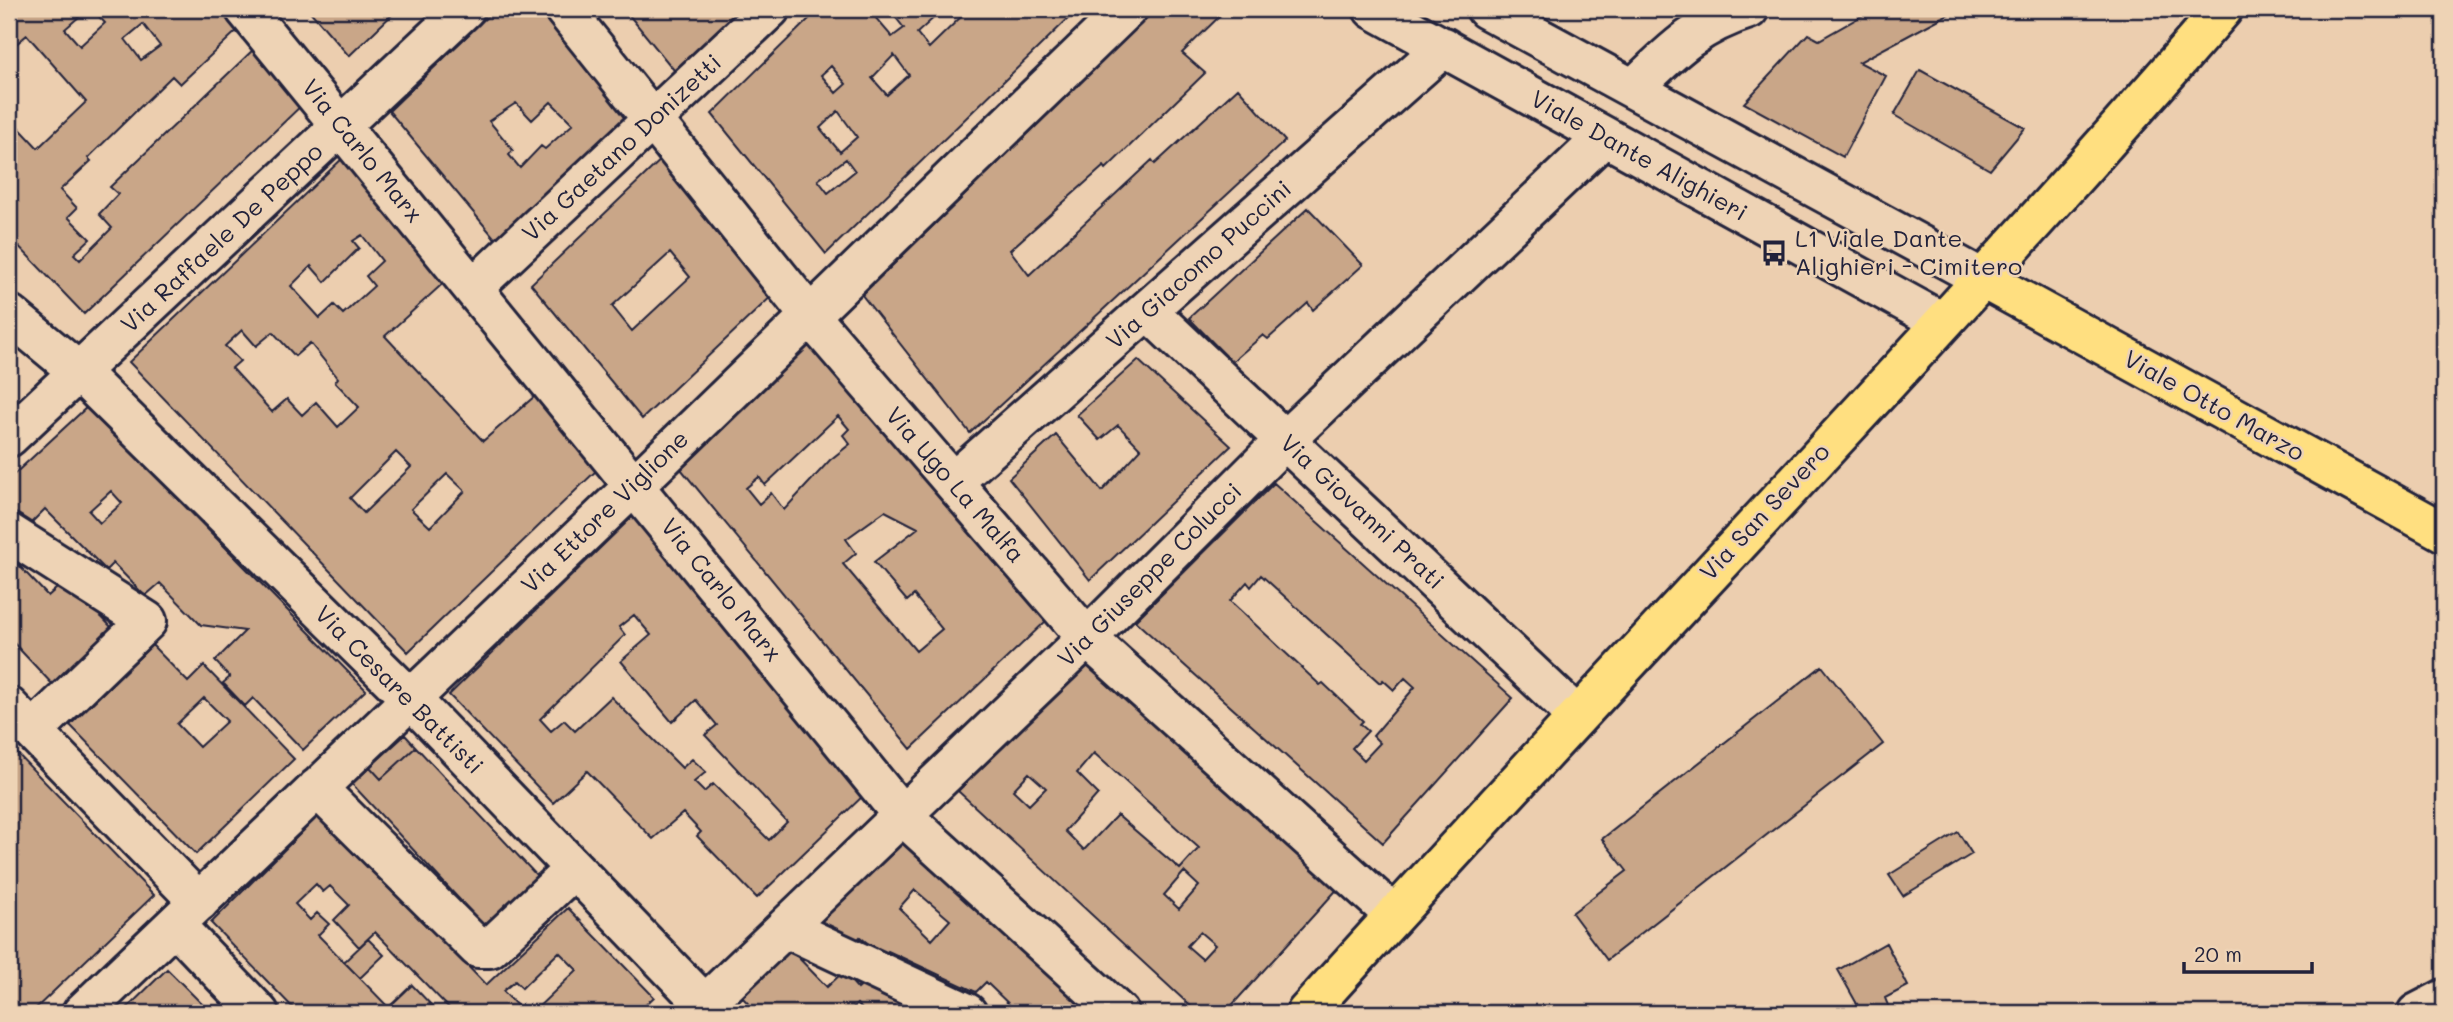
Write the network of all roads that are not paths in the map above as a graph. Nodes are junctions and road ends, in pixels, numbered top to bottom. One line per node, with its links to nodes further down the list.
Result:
1 (246, 9): 13 (street, Via Carlo Marx)
2 (464, 9): 13 (street, Via Raffaele De Peppo)
3 (564, 9): 12 (street, Via Ugo La Malfa)
4 (770, 9): 12 (street, Via Gaetano Donizetti)
5 (1126, 9): 19 (street, Via Ettore Viglione)
6 (1373, 9): 10 (street, Viale Dante Alighieri)
7 (1486, 9): 11 (street)
8 (1749, 9): 11 (street)
9 (2223, 9): 15 (main road, Via San Severo)
10 (1444, 47): 14 (street, Viale Dante Alighieri); 17 (street, Via Giacomo Puccini)
11 (1634, 88): 15 (street)
12 (653, 119): 16 (street, Via Gaetano Donizetti); 19 (street, Via Ugo La Malfa)
13 (341, 126): 16 (street, Via Carlo Marx); 21 (street, Via Raffaele De Peppo)
14 (1604, 137): 20 (street, Viale Dante Alighieri); 23 (street, Via Giuseppe Colucci)
15 (1983, 279): 20 (main road, Via San Severo); 26 (main road, Viale Otto Marzo)
16 (474, 287): 25 (street, Via Carlo Marx)
17 (1147, 310): 23 (street, Via Giovanni Prati); 24 (street, Via Giacomo Puccini)
18 (9, 314): 21 (street, Via Cesare Battisti)
19 (810, 316): 24 (street, Via Ugo La Malfa); 25 (street, Via Ettore Viglione)
20 (1942, 322): 30 (main road, Via San Severo)
21 (79, 372): 22 (street, Via Raffaele De Peppo); 29 (street, Via Cesare Battisti)
22 (9, 437)
23 (1285, 440): 28 (street, Via Giuseppe Colucci); 30 (street, Via Giovanni Prati)
24 (953, 482): 28 (street, Via Ugo La Malfa)
25 (636, 484): 29 (street, Via Ettore Viglione); 33 (street, Via Carlo Marx)
26 (2444, 532)
27 (9, 533): 31 (street)
28 (1087, 638): 33 (street, Via Giuseppe Colucci); 36 (street, Via Ugo La Malfa)
29 (410, 698): 32 (street, Via Ettore Viglione); 34 (street, Via Cesare Battisti)
30 (1576, 715): 36 (main road, Via San Severo)
31 (21, 719): 35 (street)
32 (317, 788): 34 (street); 35 (street, Via Ettore Viglione)
33 (903, 816): 37 (street, Via Giuseppe Colucci); 43 (street, Via Carlo Marx)
34 (574, 869): 39 (street, Via Cesare Battisti)
35 (187, 913): 40 (street, Via Ettore Viglione); 41 (street)
36 (1394, 915): 44 (main road, Via San Severo)
37 (786, 928): 39 (street, Via Giuseppe Colucci); 42 (street)
38 (2444, 999): 45 (street)
39 (704, 1010)
40 (82, 1013)
41 (260, 1013)
42 (967, 1013)
43 (1119, 1013)
44 (1306, 1013)
45 (2417, 1013)

